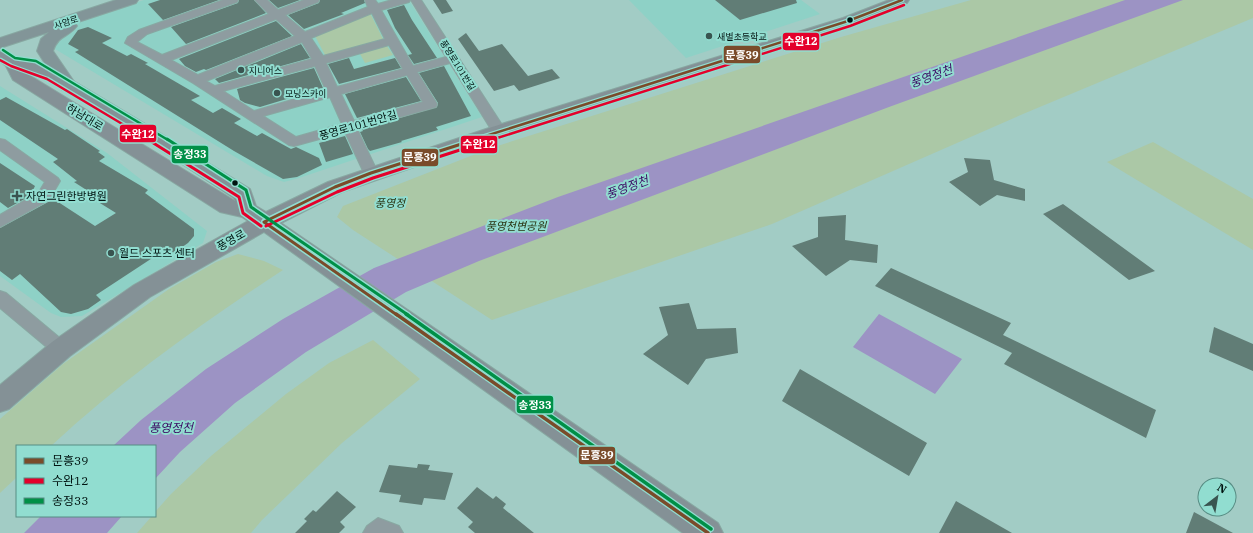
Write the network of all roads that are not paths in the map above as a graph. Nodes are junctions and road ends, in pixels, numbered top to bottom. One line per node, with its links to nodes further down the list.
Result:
1 (131, 0): 8 (main road, 사암로)
2 (233, 0): 16 (street, 풍영로101번안길)
3 (260, 0): 10 (street)
4 (314, 0): 10 (street)
5 (405, 0): 9 (street)
6 (416, 0): 15 (street, 풍영로101번길)
7 (902, 0): 26 (main road, 풍영로)
8 (103, 4): 11 (main road, 사암로); 14 (main road, 사암로); 21 (main road)
9 (372, 4): 12 (street); 13 (street, 풍영로101번안길)
10 (276, 15): 12 (street); 16 (street)
11 (0, 34)
12 (302, 37): 17 (street); 20 (street)
13 (392, 42): 17 (street); 19 (street, 풍영로101번안길)
14 (0, 43)
15 (454, 58): 19 (street); 26 (street, 풍영로101번길)
16 (162, 60): 20 (street, 풍영로101번안길)
17 (319, 61): 22 (street); 23 (street)
18 (8, 64): 21 (main road, 하남대로); 29 (main road, 하남대로)
19 (410, 70): 23 (street); 25 (street, 풍영로101번안길)
20 (197, 80): 22 (street, 풍영로101번안길)
21 (68, 86): 29 (main road, 하남대로)
22 (213, 90): 24 (street, 풍영로101번안길)
23 (334, 92): 24 (street); 25 (street)
24 (253, 115): 25 (street, 풍영로101번안길)
25 (350, 127): 28 (street)
26 (499, 131): 28 (main road, 풍영로)
27 (0, 143): 30 (street)
28 (371, 173): 29 (main road, 풍영로)
29 (255, 216): 32 (main road, 풍영로); 36 (main road, 하남대로)
30 (0, 222)
31 (0, 298): 32 (street)
32 (61, 349): 33 (main road, 풍영로)
33 (0, 401)
34 (374, 533): 35 (street)
35 (392, 533)
36 (708, 533)

